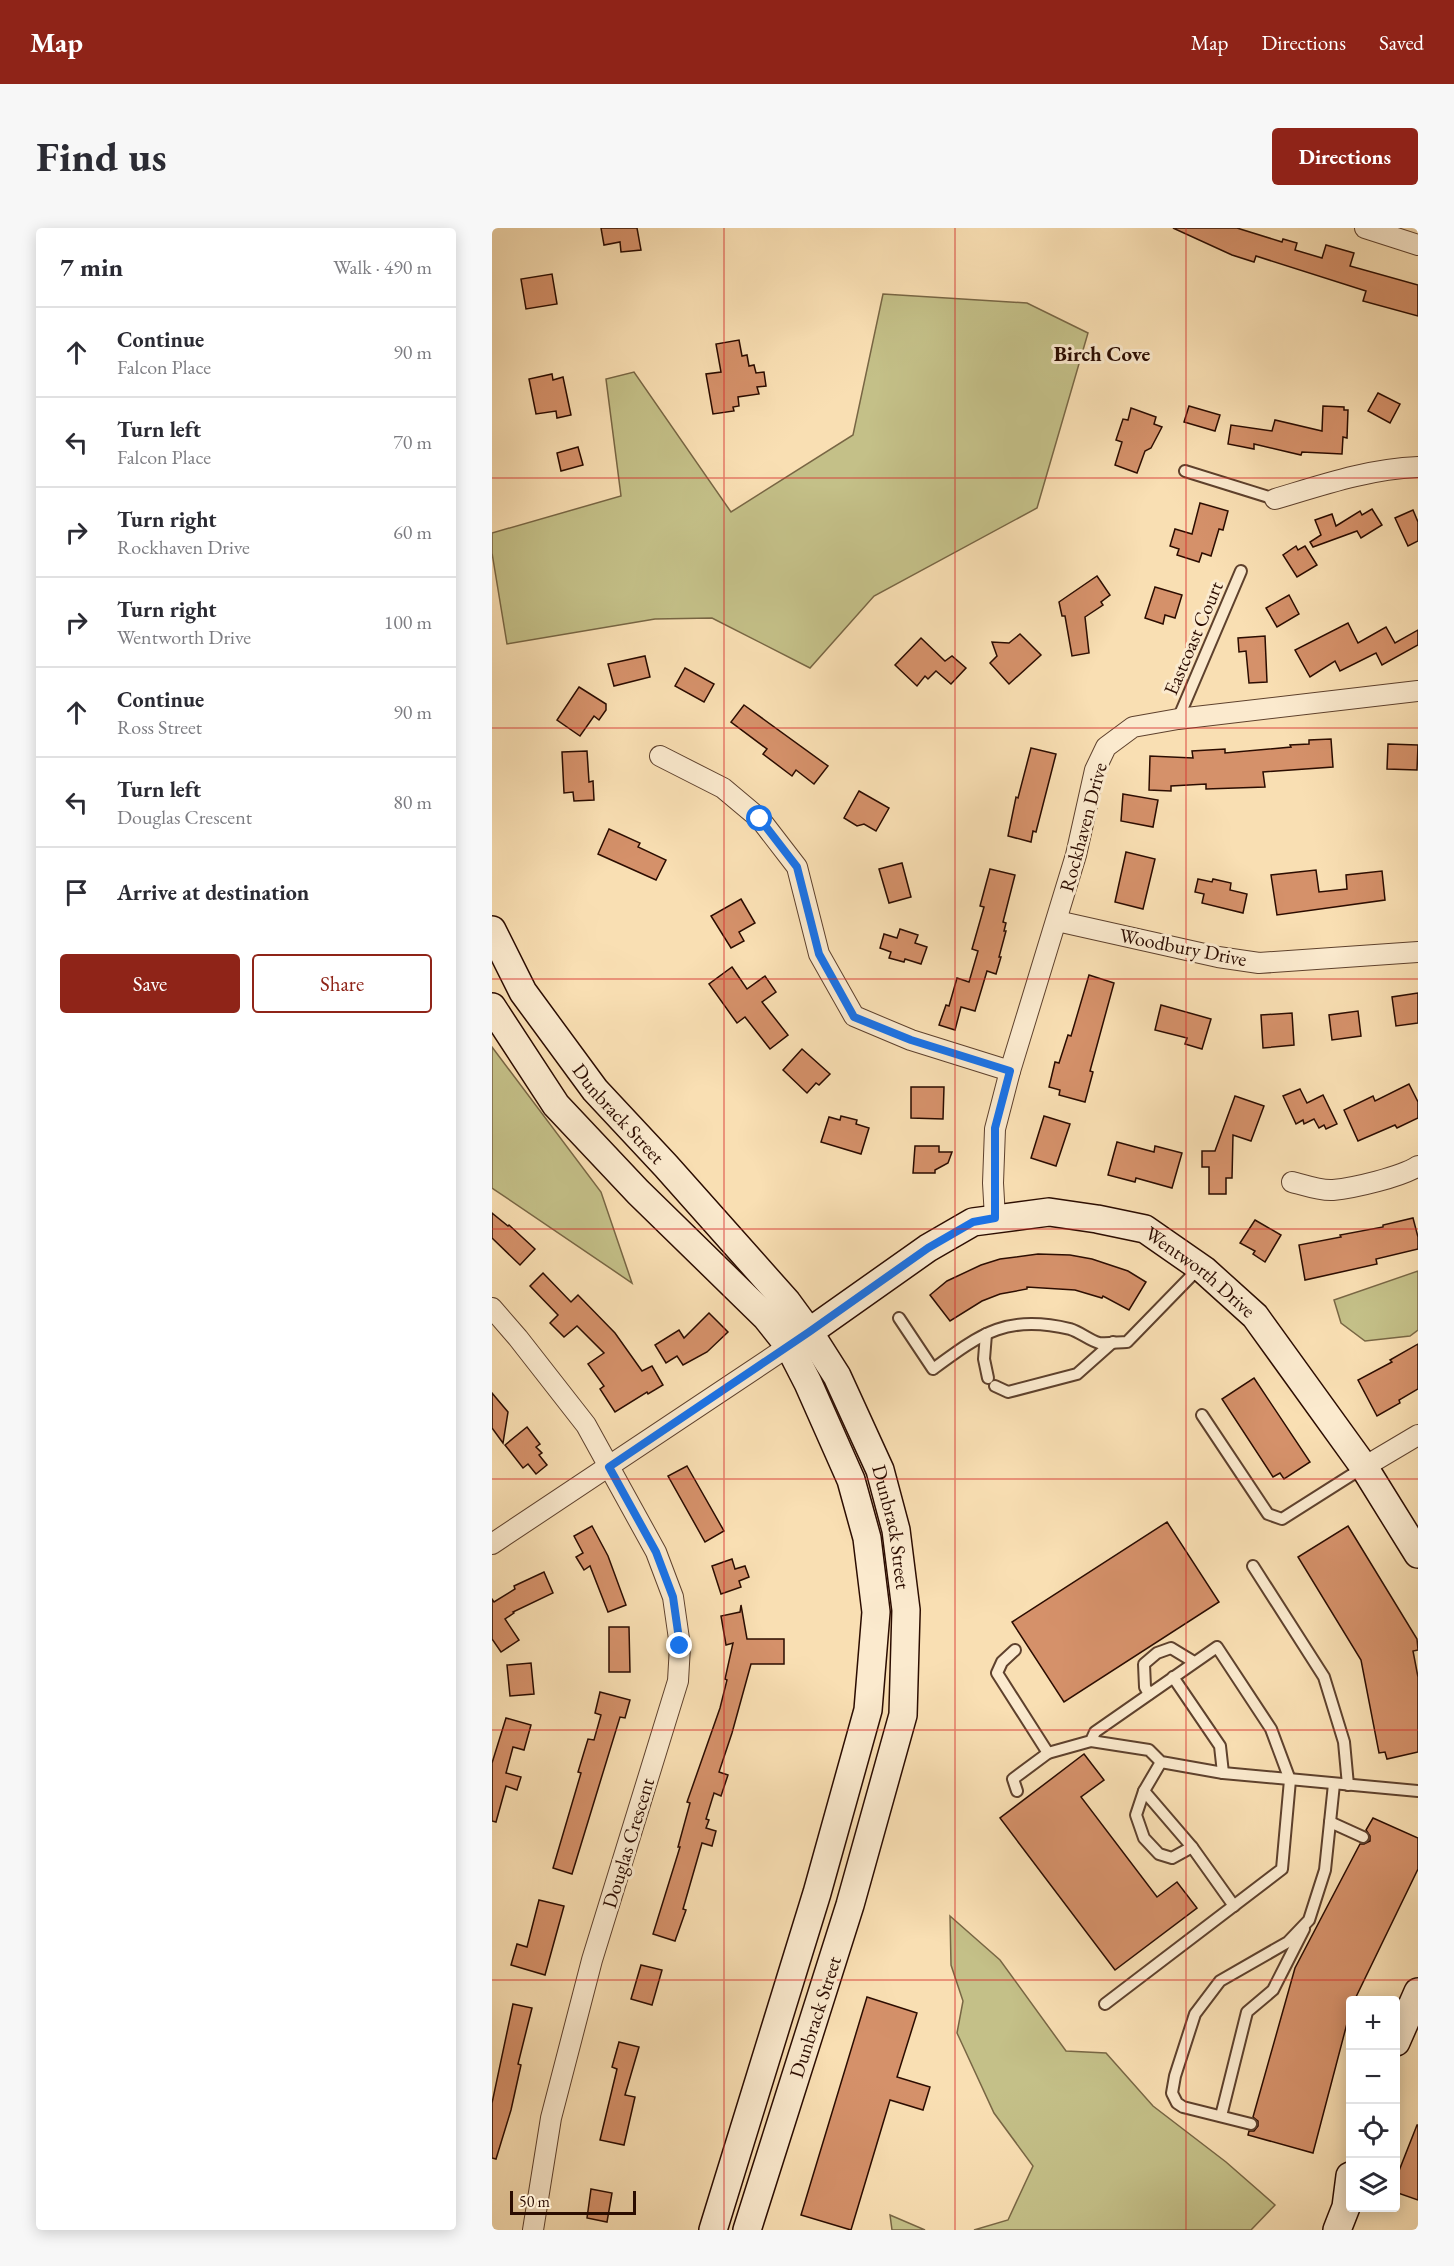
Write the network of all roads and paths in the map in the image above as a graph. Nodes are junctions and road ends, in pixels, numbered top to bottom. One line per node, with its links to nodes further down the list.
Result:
1 (1365, 228): 2 (street)
2 (1418, 245)
3 (1418, 467): 5 (street)
4 (1185, 471): 5 (lane)
5 (1275, 499)
6 (1241, 571): 8 (lane, Eastcoast Court)
7 (1418, 692): 8 (street, Rockhaven Drive)
8 (1178, 718): 10 (street, Rockhaven Drive)
9 (660, 756): 14 (street)
10 (1057, 921): 12 (street, Woodbury Drive); 14 (street, Rockhaven Drive)
11 (492, 930): 22 (main road, Dunbrack Street)
12 (1418, 952)
13 (492, 1007): 22 (main road, Dunbrack Street)
14 (1010, 1071): 17 (street, Rockhaven Drive)
15 (1418, 1166): 16 (street)
16 (1292, 1182)
17 (995, 1218): 18 (main road, Wentworth Drive); 22 (main road, Wentworth Drive)
18 (1200, 1267): 23 (lane); 27 (main road, Wentworth Drive)
19 (492, 1308): 26 (street, Douglas Crescent)
20 (899, 1318): 21 (lane)
21 (986, 1334): 23 (lane); 23 (lane)
22 (799, 1339): 26 (street); 56 (main road, Dunbrack Street); 57 (main road, Dunbrack Street)
23 (1113, 1342)
24 (1202, 1415): 27 (lane)
25 (1418, 1435): 27 (street)
26 (609, 1467): 28 (street); 55 (street, Douglas Crescent)
27 (1364, 1467): 29 (main road, Wentworth Drive)
28 (492, 1544)
29 (1418, 1554)
30 (1253, 1566): 41 (lane)
31 (1015, 1650): 36 (lane)
32 (1194, 1662): 33 (lane); 34 (lane); 39 (lane)
33 (1173, 1677): 34 (lane); 38 (lane)
34 (1149, 1694): 35 (lane)
35 (1091, 1741): 36 (lane); 37 (lane)
36 (1048, 1753): 42 (lane)
37 (1161, 1762): 38 (lane); 43 (lane)
38 (1223, 1773): 39 (lane)
39 (1290, 1780): 40 (lane); 48 (lane)
40 (1334, 1784): 41 (lane); 45 (lane)
41 (1347, 1785): 44 (lane)
42 (1017, 1791)
43 (1144, 1791): 47 (lane); 47 (lane)
44 (1418, 1791)
45 (1330, 1822): 46 (lane); 49 (lane)
46 (1363, 1837)
47 (1192, 1847): 48 (lane)
48 (1234, 1906): 51 (lane)
49 (1309, 1920): 53 (lane); 53 (lane)
50 (1418, 1992): 52 (main road)
51 (1105, 2004)
52 (1400, 2031)
53 (1221, 2116): 54 (lane)
54 (1251, 2124)
55 (533, 2230)
56 (712, 2230)
57 (747, 2230)

